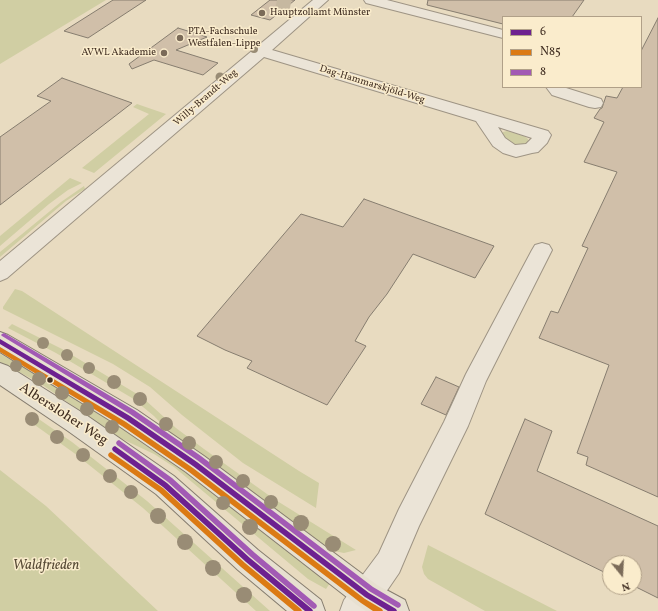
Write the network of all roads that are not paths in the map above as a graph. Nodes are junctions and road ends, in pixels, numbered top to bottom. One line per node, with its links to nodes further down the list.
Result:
1 (371, 0): 3 (street)
2 (309, 4): 4 (street, Willy-Brandt-Weg)
3 (502, 34)
4 (260, 51): 7 (street, Dag-Hammarskjöld-Weg); 9 (street, Willy-Brandt-Weg)
5 (555, 88): 6 (street)
6 (595, 103)
7 (483, 118)
8 (542, 250): 12 (street)
9 (0, 273)
10 (0, 341): 12 (main road)
11 (0, 373): 13 (main road, Albersloher Weg)
12 (361, 603): 14 (main road)
13 (310, 611)
14 (394, 611)

